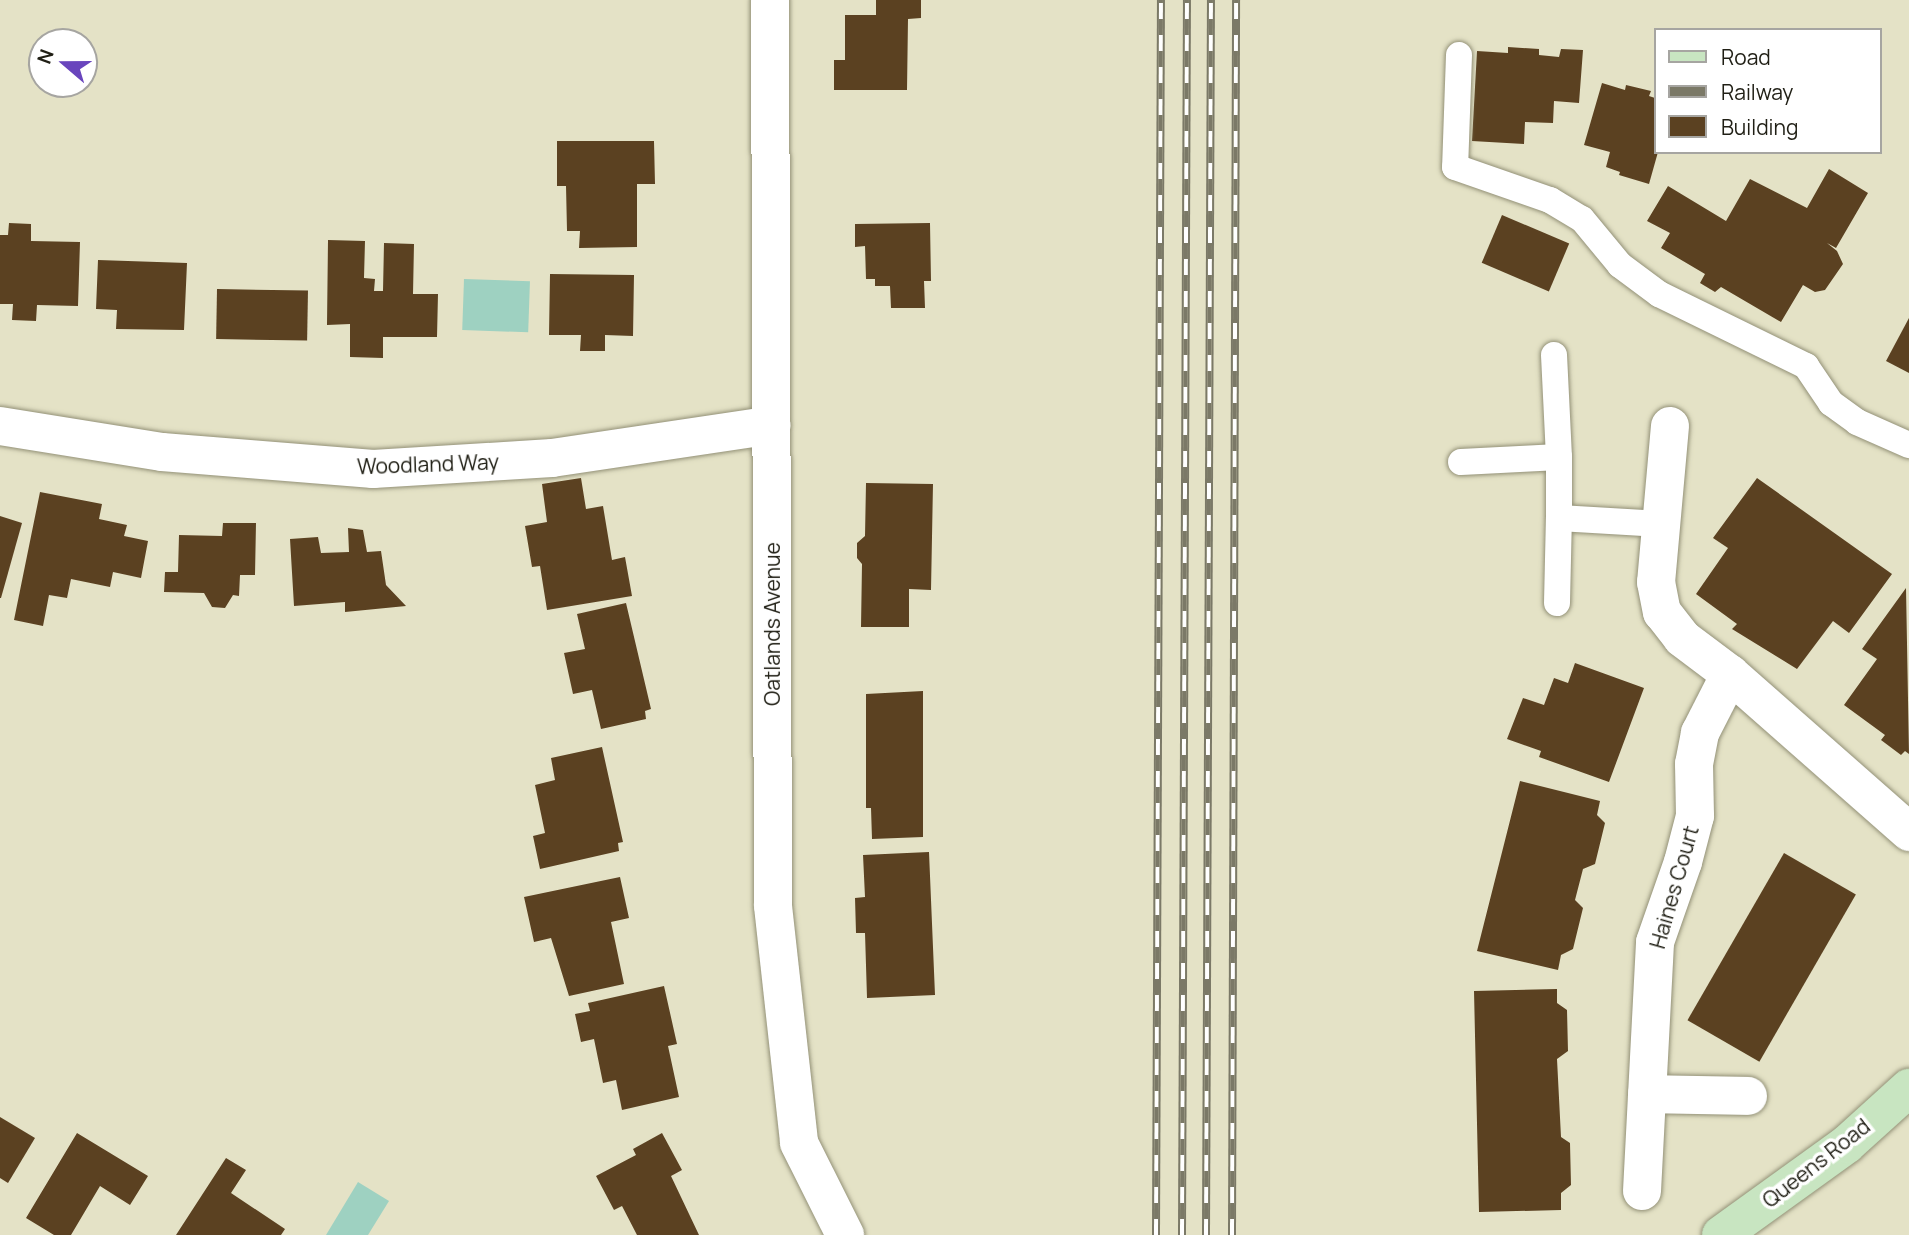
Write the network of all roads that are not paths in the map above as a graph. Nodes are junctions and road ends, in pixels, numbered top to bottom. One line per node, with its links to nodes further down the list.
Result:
1 (770, 0): 4 (street, Oatlands Avenue)
2 (1459, 55): 7 (lane)
3 (1554, 355): 8 (lane)
4 (772, 425): 5 (street, Woodland Way); 19 (street, Oatlands Avenue)
5 (0, 426)
6 (1670, 426): 11 (street)
7 (1909, 444)
8 (1559, 457): 9 (lane); 10 (lane)
9 (1461, 462)
10 (1559, 518): 11 (lane); 12 (lane)
11 (1661, 524): 13 (street)
12 (1557, 603)
13 (1730, 674): 14 (street); 16 (street, Haines Court)
14 (1909, 832)
15 (1909, 1088): 20 (main road, Queens Road)
16 (1647, 1094): 17 (street); 18 (street, Haines Court)
17 (1748, 1096)
18 (1642, 1191)
19 (845, 1235)
20 (1721, 1235)

